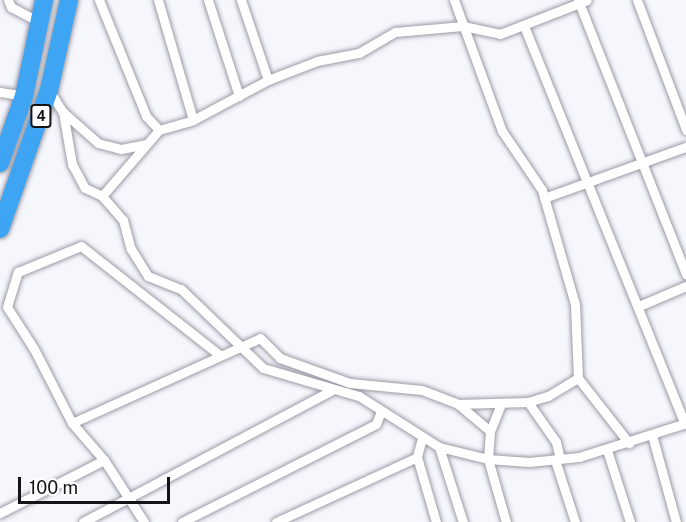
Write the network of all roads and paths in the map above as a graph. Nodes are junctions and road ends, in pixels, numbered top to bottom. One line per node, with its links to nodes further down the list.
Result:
1 (8, 0): 11 (street)
2 (44, 0): 11 (highway, 4)
3 (69, 0): 15 (highway, 4)
4 (99, 0): 22 (street)
5 (158, 0): 20 (street)
6 (207, 0): 18 (street)
7 (241, 0): 14 (street)
8 (454, 0): 12 (street)
9 (637, 0): 23 (street)
10 (582, 1): 13 (street); 26 (street)
11 (41, 23): 17 (highway, 4)
12 (463, 26): 13 (street); 14 (street); 30 (street)
13 (524, 26): 28 (street)
14 (268, 80): 18 (street)
15 (49, 90): 19 (street); 31 (highway, 4)
16 (0, 92): 17 (street)
17 (24, 96): 21 (highway, 4)
18 (239, 96): 20 (street)
19 (63, 112): 24 (street); 29 (street)
20 (193, 120): 22 (street)
21 (7, 128): 27 (highway, 4)
22 (159, 130): 24 (street)
23 (686, 130)
24 (146, 144): 29 (street)
25 (686, 147): 26 (street)
26 (643, 162): 28 (street); 32 (street)
27 (0, 163)
28 (587, 182): 30 (street); 34 (street)
29 (102, 196): 35 (street)
30 (544, 198): 37 (street)
31 (0, 229)
32 (686, 274)
33 (686, 286): 34 (street)
34 (639, 306): 44 (street)
35 (237, 345): 36 (street); 38 (street); 40 (street)
36 (218, 354): 43 (street); 43 (street)
37 (578, 378): 39 (street); 48 (street)
38 (332, 390): 42 (street); 55 (street)
39 (528, 402): 41 (street); 53 (street)
40 (458, 404): 41 (street); 45 (street)
41 (501, 404): 45 (street)
42 (381, 411): 47 (street); 59 (street)
43 (72, 423): 54 (street)
44 (685, 424): 46 (street)
45 (490, 431): 52 (street)
46 (652, 435): 48 (street); 66 (street)
47 (422, 438): 49 (street); 51 (street)
48 (629, 443): 50 (street)
49 (439, 447): 52 (street); 62 (street)
50 (607, 450): 53 (street); 65 (street)
51 (417, 457): 60 (street); 61 (street)
52 (488, 459): 53 (street); 63 (street)
53 (557, 459): 64 (street)
54 (104, 460): 55 (street); 56 (street)
55 (128, 497): 57 (street); 58 (street)
56 (0, 513)
57 (83, 522)
58 (144, 522)
59 (182, 522)
60 (276, 522)
61 (436, 522)
62 (463, 522)
63 (506, 522)
64 (575, 522)
65 (630, 522)
66 (676, 522)

